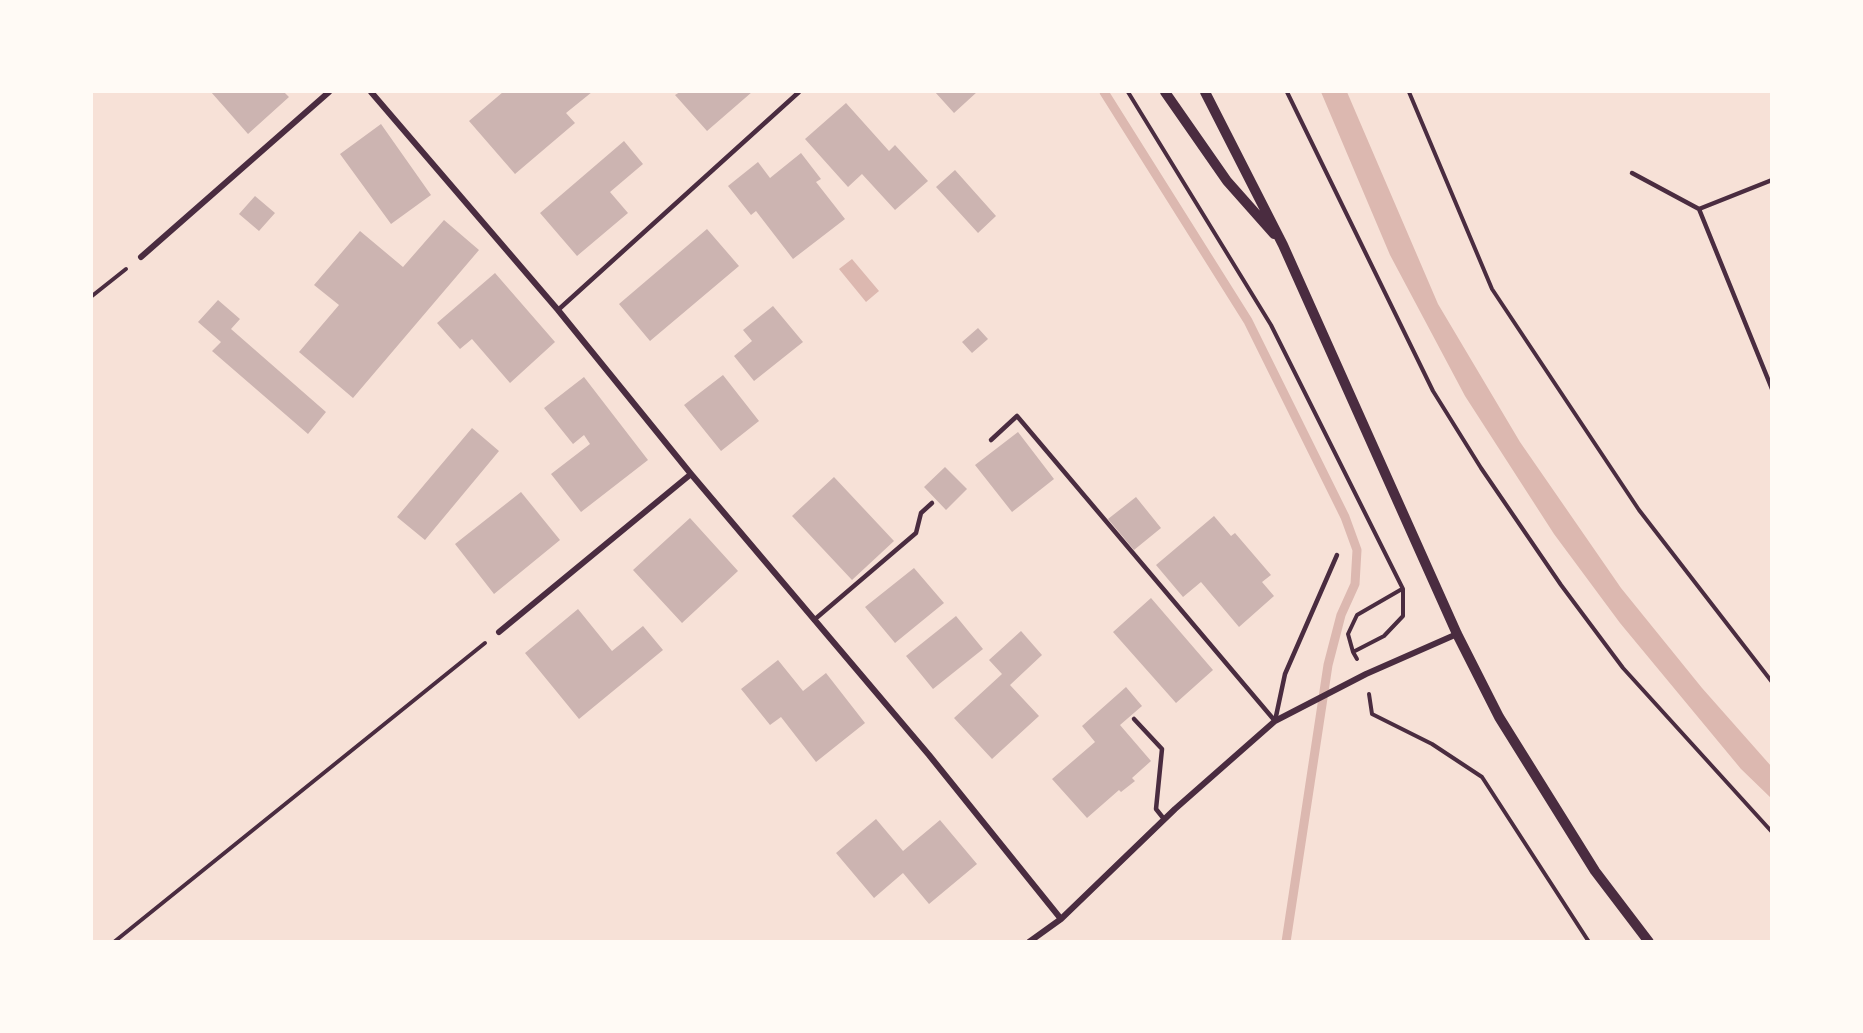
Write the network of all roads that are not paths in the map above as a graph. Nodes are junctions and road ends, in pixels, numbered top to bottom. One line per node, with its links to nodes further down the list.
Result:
1 (329, 92): 10 (street)
2 (371, 92): 11 (street)
3 (800, 92): 11 (lane)
4 (1165, 92): 9 (street)
5 (1205, 92): 9 (street)
6 (1632, 173): 8 (lane)
7 (1772, 180): 8 (lane)
8 (1699, 209): 12 (lane)
9 (1283, 245): 19 (street)
10 (141, 257)
11 (558, 310): 14 (street)
12 (1772, 389)
13 (991, 440): 21 (lane)
14 (691, 474): 17 (street); 18 (street)
15 (932, 503): 17 (lane)
16 (1337, 555): 21 (lane)
17 (814, 620): 23 (street)
18 (499, 632)
19 (1456, 634): 21 (street); 25 (street)
20 (1134, 719): 22 (lane)
21 (1275, 721): 22 (street)
22 (1164, 819): 23 (street)
23 (1061, 919): 24 (street)
24 (1029, 942)
25 (1648, 942)

